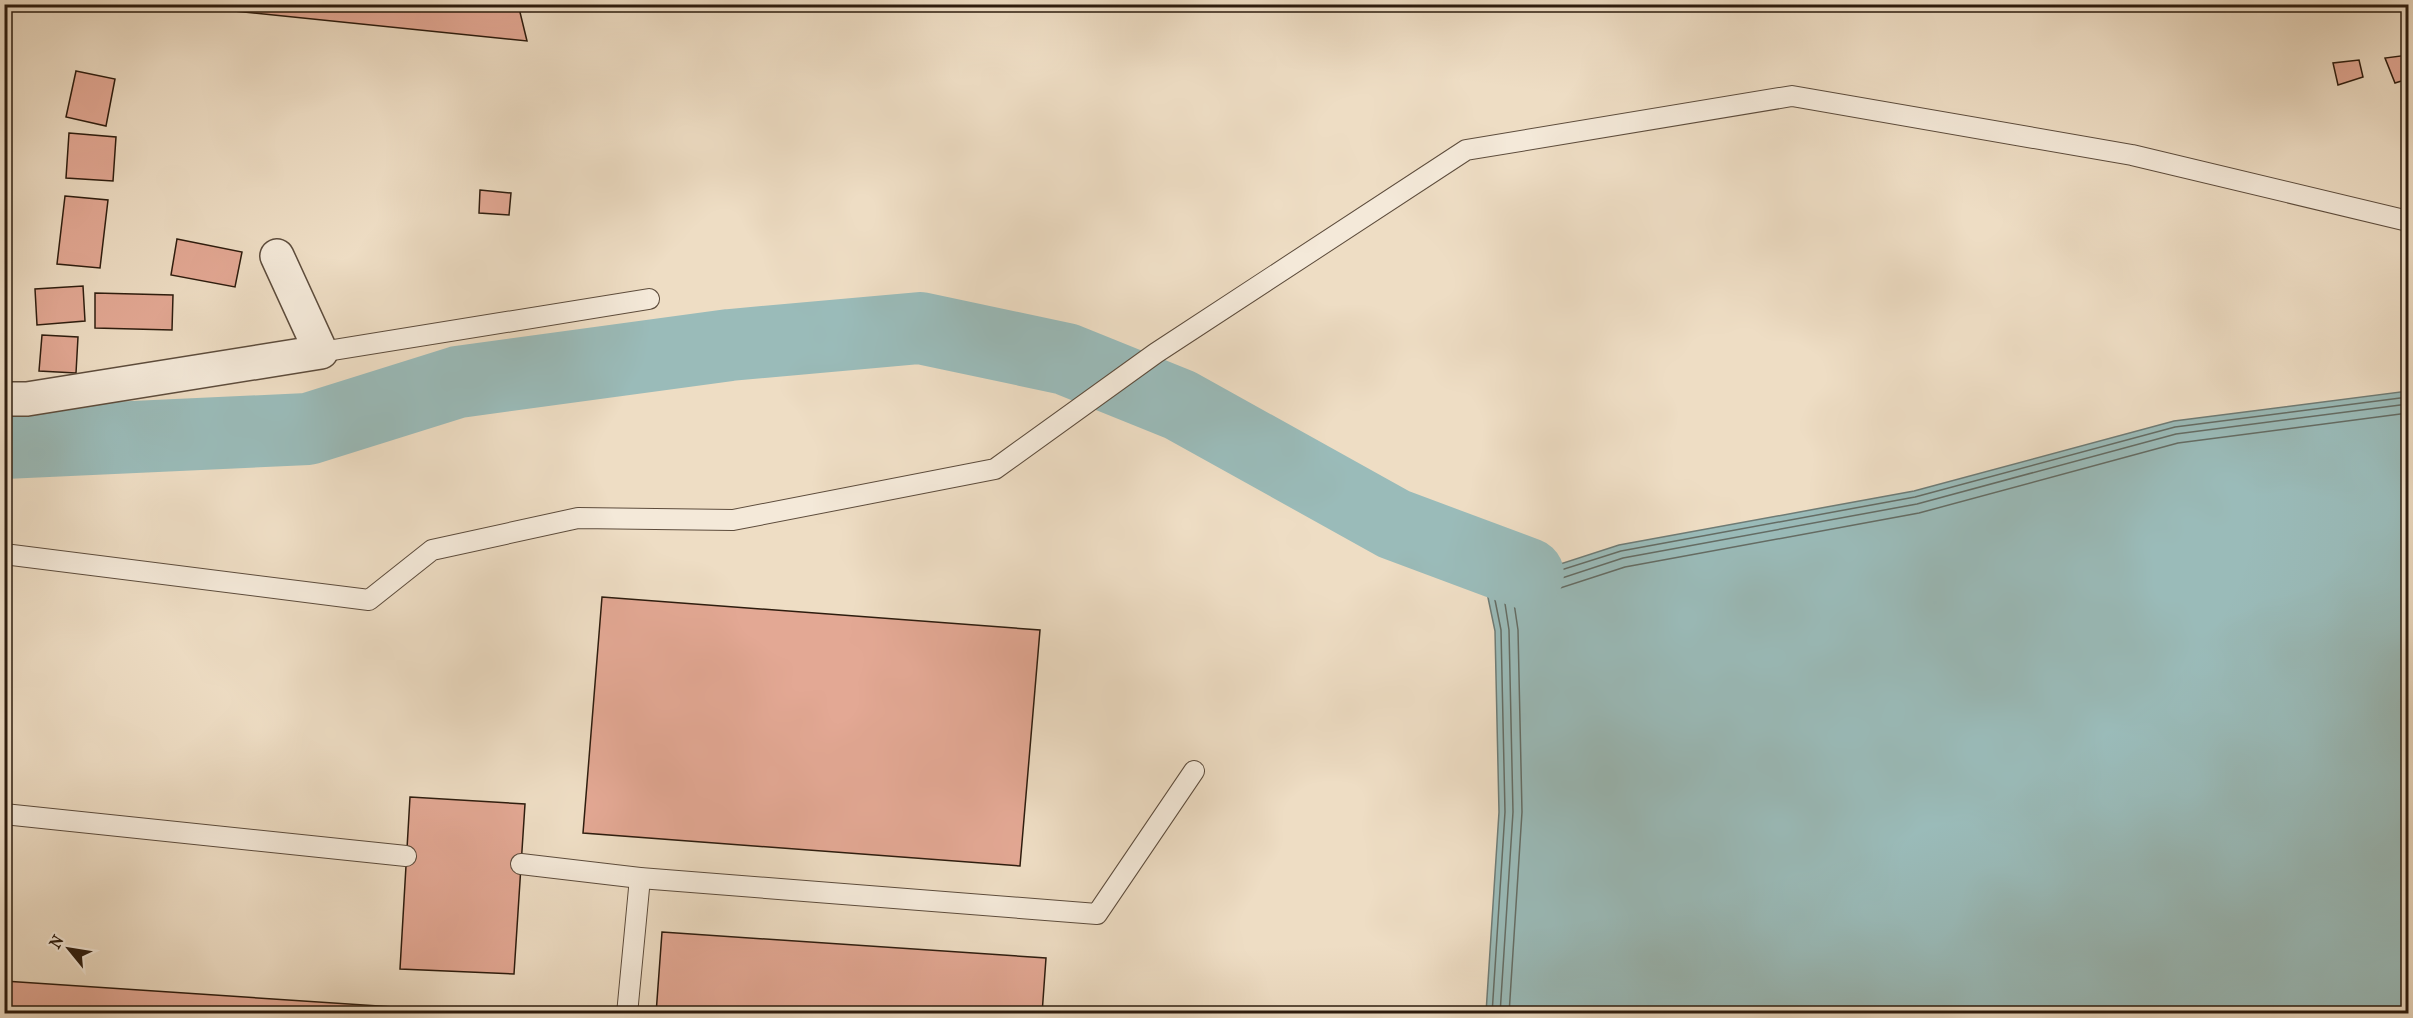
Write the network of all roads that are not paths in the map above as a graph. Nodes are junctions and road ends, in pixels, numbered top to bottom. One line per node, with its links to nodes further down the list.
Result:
1 (2409, 221): 6 (lane)
2 (277, 256): 4 (street)
3 (649, 299): 4 (lane)
4 (321, 352): 5 (street)
5 (4, 399)
6 (4, 554)
7 (1194, 771): 11 (lane)
8 (4, 814): 9 (lane)
9 (406, 856)
10 (521, 864): 11 (lane)
11 (640, 878): 12 (lane)
12 (627, 1014)

